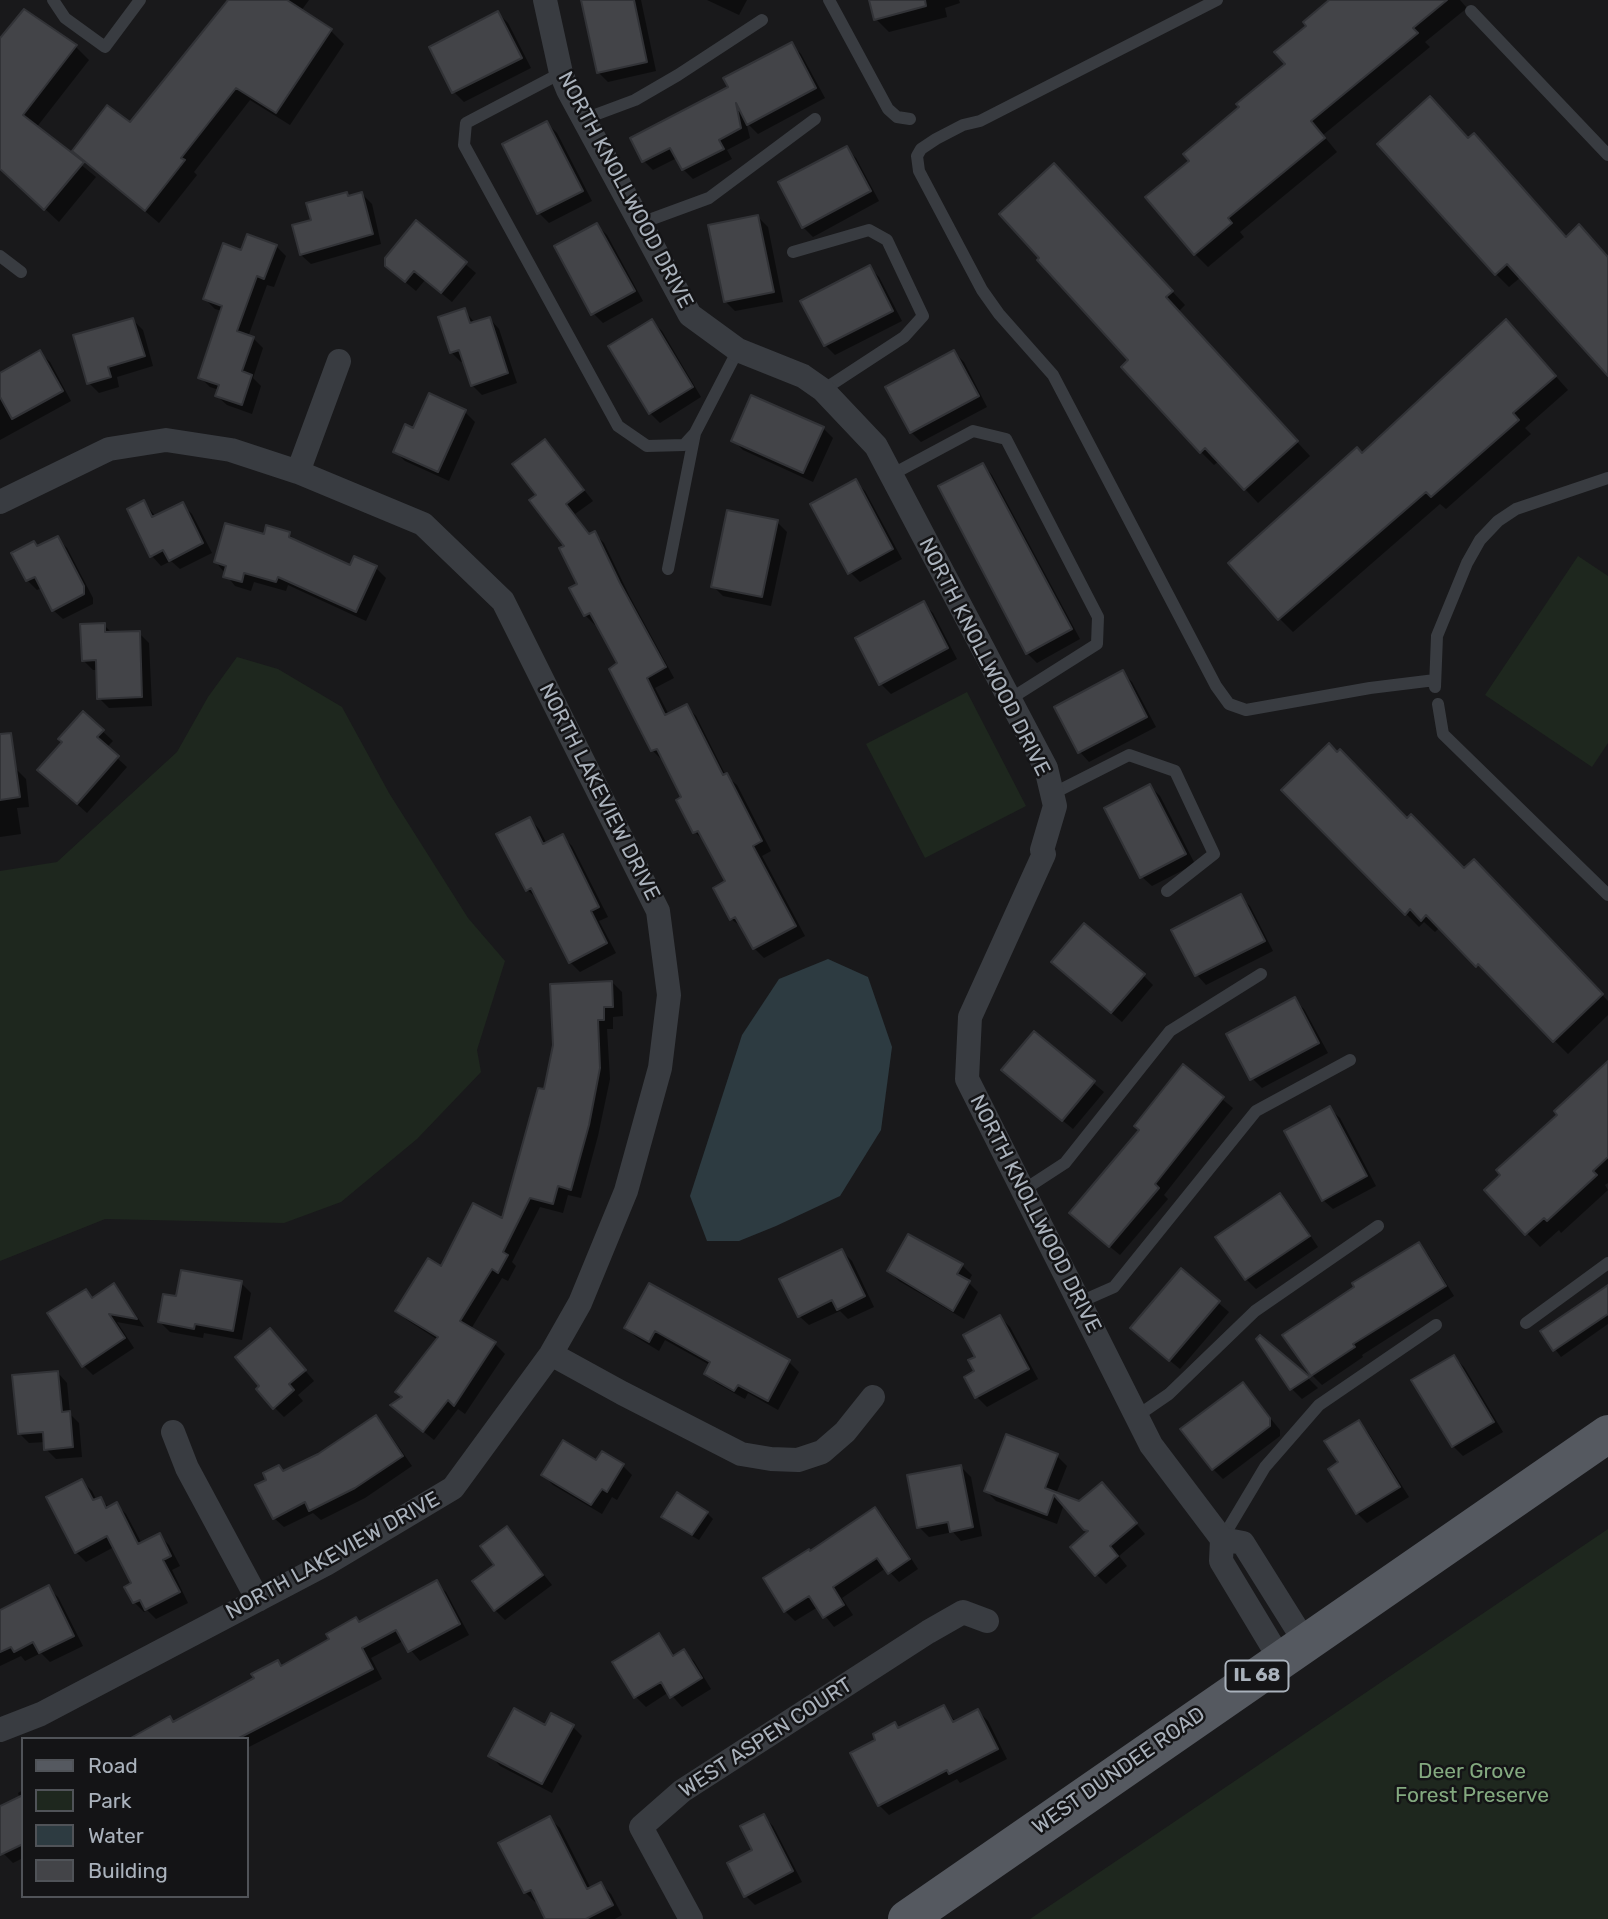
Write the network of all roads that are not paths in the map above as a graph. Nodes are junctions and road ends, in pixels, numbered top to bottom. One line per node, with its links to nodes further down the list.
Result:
1 (53, 0): 2 (lane)
2 (140, 0)
3 (545, 0): 8 (street, NORTH KNOLLWOOD DRIVE)
4 (828, 0): 11 (lane)
5 (1217, 0): 23 (lane)
6 (1471, 11): 12 (lane)
7 (762, 20): 9 (lane)
8 (561, 72): 9 (street, NORTH KNOLLWOOD DRIVE); 20 (lane)
9 (584, 119): 13 (street, NORTH KNOLLWOOD DRIVE)
10 (815, 119): 13 (lane)
11 (911, 119)
12 (1608, 155)
13 (641, 223): 17 (street, NORTH KNOLLWOOD DRIVE)
14 (793, 252): 19 (lane)
15 (0, 256): 16 (lane)
16 (21, 272)
17 (738, 350): 19 (street, NORTH KNOLLWOOD DRIVE); 20 (lane)
18 (339, 362): 21 (street)
19 (823, 390): 22 (street, NORTH KNOLLWOOD DRIVE)
20 (695, 433): 25 (lane)
21 (298, 472): 24 (street, NORTH LAKEVIEW DRIVE); 39 (street, NORTH LAKEVIEW DRIVE)
22 (891, 475): 26 (street, NORTH KNOLLWOOD DRIVE); 26 (lane)
23 (1608, 478)
24 (0, 502)
25 (668, 569)
26 (1010, 699): 28 (street, NORTH KNOLLWOOD DRIVE)
27 (1438, 704): 30 (lane)
28 (1052, 794): 29 (lane); 33 (street, NORTH KNOLLWOOD DRIVE)
29 (1167, 891)
30 (1608, 895)
31 (1261, 974): 33 (lane)
32 (1350, 1060): 36 (lane)
33 (1022, 1191): 36 (street, NORTH KNOLLWOOD DRIVE)
34 (1378, 1226): 41 (lane)
35 (1608, 1263): 37 (lane)
36 (1080, 1302): 41 (street, NORTH KNOLLWOOD DRIVE)
37 (1526, 1324)
38 (1436, 1325): 44 (lane)
39 (551, 1354): 40 (street); 45 (street, NORTH LAKEVIEW DRIVE)
40 (873, 1397)
41 (1137, 1416): 44 (street, NORTH KNOLLWOOD DRIVE)
42 (173, 1432): 45 (street)
43 (1608, 1434): 47 (main road, WEST DUNDEE ROAD / IL 68)
44 (1222, 1539): 47 (street, NORTH KNOLLWOOD DRIVE)
45 (258, 1600): 48 (street, NORTH LAKEVIEW DRIVE)
46 (987, 1621): 49 (street, WEST ASPEN COURT)
47 (1293, 1650): 50 (main road, WEST DUNDEE ROAD / IL 68)
48 (0, 1730)
49 (691, 1919)
50 (907, 1919)

